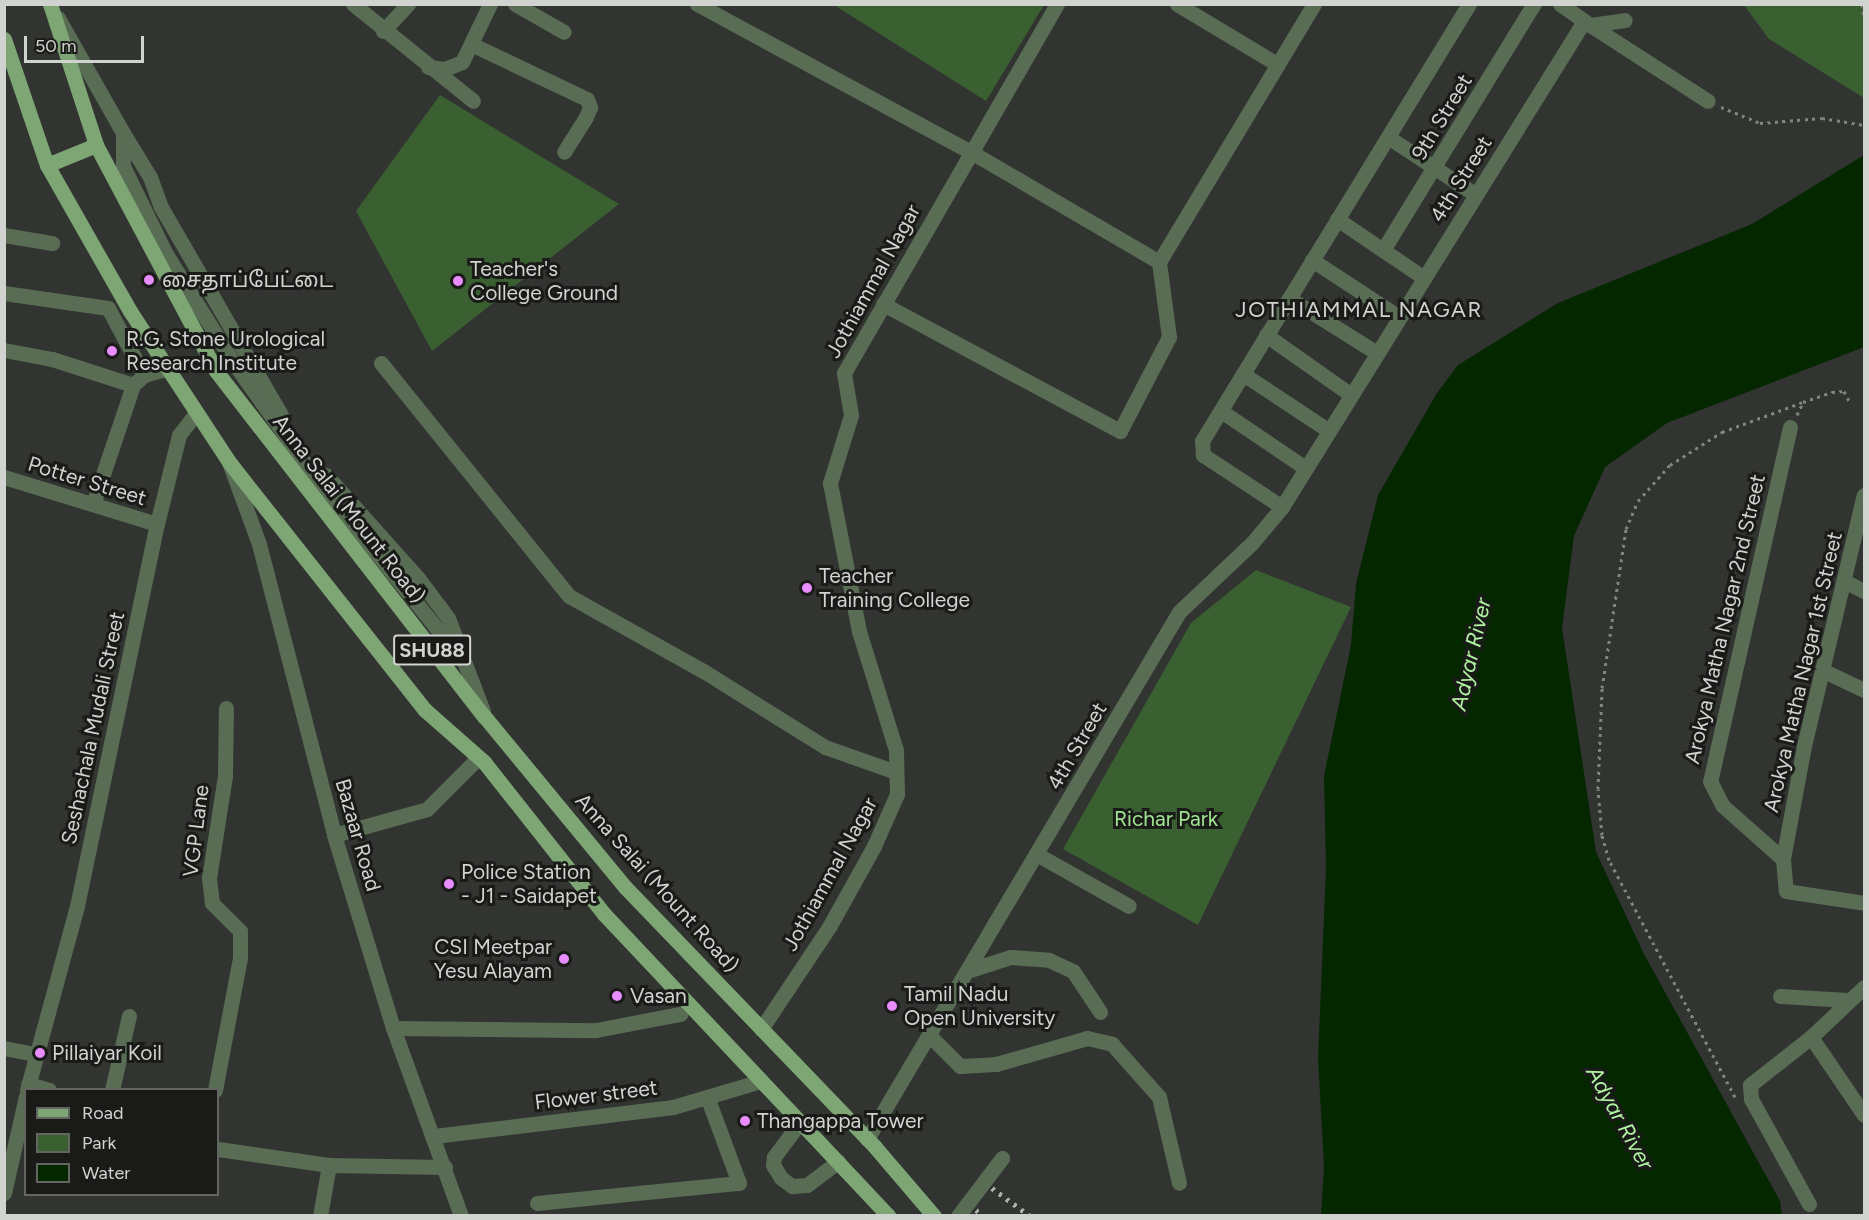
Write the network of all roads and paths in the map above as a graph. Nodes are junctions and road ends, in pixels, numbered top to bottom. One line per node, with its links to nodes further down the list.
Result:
1 (50, 4): 27 (main road, Anna Salai (Mount Road) / SHU88); 70 (street)
2 (353, 4): 17 (street)
3 (408, 4): 17 (street)
4 (490, 4): 20 (street)
5 (515, 4): 18 (street)
6 (697, 4): 29 (street)
7 (1057, 4): 29 (street, Jothiammal Nagar)
8 (1177, 4): 21 (street)
9 (1314, 4): 21 (street)
10 (1469, 4): 26 (street)
11 (1534, 4): 31 (street, 9th Street)
12 (1560, 4): 16 (street)
13 (1863, 7): 14 (path)
14 (1864, 18)
15 (1625, 20): 16 (street)
16 (1587, 23): 24 (street); 32 (street, 4th Street)
17 (382, 31): 22 (street)
18 (564, 32)
19 (4, 39): 30 (main road, SHU88)
20 (471, 44): 22 (street); 28 (street)
21 (1277, 64): 38 (street)
22 (427, 66): 23 (street)
23 (472, 100)
24 (1708, 101): 25 (path)
25 (1864, 125)
26 (1389, 137): 31 (street); 33 (street)
27 (96, 145): 30 (main road); 70 (main road, Anna Salai (Mount Road) / SHU88)
28 (564, 152)
29 (970, 152): 38 (street); 42 (street, Jothiammal Nagar)
30 (47, 165): 48 (main road, SHU88)
31 (1435, 169): 32 (street); 36 (street, 9th Street)
32 (1476, 195): 39 (street, 4th Street)
33 (1337, 219): 36 (street); 37 (street)
34 (4, 235): 35 (street)
35 (52, 243)
36 (1383, 250): 39 (street)
37 (1312, 260): 41 (street); 43 (street)
38 (1159, 262): 42 (street)
39 (1424, 278): 43 (street, 4th Street)
40 (4, 293): 50 (street)
41 (1289, 297): 44 (street); 46 (street)
42 (883, 304): 72 (street, Jothiammal Nagar)
43 (1399, 317): 46 (street, 4th Street)
44 (1266, 335): 49 (street); 51 (street)
45 (4, 350): 50 (street)
46 (1377, 353): 51 (street, 4th Street)
47 (381, 363): 72 (street)
48 (165, 369): 50 (street); 55 (main road, SHU88)
49 (1244, 374): 54 (street); 57 (street)
50 (139, 380): 62 (street)
51 (1351, 395): 57 (street, 4th Street)
52 (1803, 402): 53 (path); 56 (path); 96 (path)
53 (1850, 403)
54 (1221, 411): 59 (street); 63 (street)
55 (196, 413): 58 (main road, SHU88); 64 (street, Seshachala Mudali Street)
56 (1790, 427): 75 (street, Arokya Matha Nagar 2nd Street)
57 (1328, 430): 59 (street, 4th Street)
58 (229, 462): 71 (main road, SHU88); 73 (street, Bazaar Road)
59 (1304, 467): 63 (street, 4th Street)
60 (4, 477): 62 (street, Potter Street)
61 (1864, 495): 65 (street, Arokya Matha Nagar 1st Street)
62 (93, 504): 64 (street, Potter Street)
63 (1282, 507): 74 (street, 4th Street)
64 (157, 524): 90 (street, Seshachala Mudali Street)
65 (1846, 582): 66 (street); 67 (street, Arokya Matha Nagar 1st Street)
66 (1864, 591)
67 (1824, 671): 68 (street); 75 (street, Arokya Matha Nagar 1st Street)
68 (1864, 690)
69 (226, 708): 94 (street, VGP Lane)
70 (484, 716): 86 (main road, Anna Salai (Mount Road) / SHU88)
71 (477, 759): 73 (street); 91 (main road, SHU88)
72 (896, 772): 86 (street, Jothiammal Nagar)
73 (334, 835): 85 (street, Bazaar Road)
74 (1038, 855): 77 (street); 78 (street, 4th Street)
75 (1783, 859): 76 (street)
76 (1864, 903)
77 (1129, 906)
78 (970, 970): 82 (street); 87 (street, 4th Street)
79 (1864, 987): 81 (street)
80 (1780, 996): 81 (street)
81 (1848, 1000): 88 (street)
82 (1100, 1012)
83 (680, 1014): 85 (street)
84 (129, 1016): 93 (street)
85 (393, 1028): 101 (street, Bazaar Road)
86 (761, 1029): 102 (main road, Anna Salai (Mount Road) / SHU88)
87 (931, 1037): 102 (street, 4th Street); 108 (street)
88 (1811, 1037): 98 (street); 111 (street)
89 (4, 1048): 90 (street)
90 (36, 1054): 92 (street, Seshachala Mudali Street)
91 (761, 1081): 95 (street, Flower street); 99 (main road, SHU88)
92 (28, 1088)
93 (112, 1088)
94 (215, 1088)
95 (708, 1099): 101 (street, Flower street); 110 (street)
96 (1739, 1106)
97 (24, 1113): 100 (street, Seshachala Mudali Street)
98 (1864, 1115)
99 (800, 1122): 105 (main road, SHU88); 105 (street)
100 (22, 1128): 109 (street, Seshachala Mudali Street)
101 (434, 1136): 107 (street, Bazaar Road)
102 (867, 1139): 115 (main road, Anna Salai (Mount Road) / SHU88)
103 (219, 1149): 106 (street)
104 (1002, 1158): 116 (street)
105 (838, 1162): 114 (main road, SHU88)
106 (328, 1165): 107 (street); 112 (street)
107 (445, 1167): 113 (street, Bazaar Road)
108 (1179, 1183)
109 (4, 1193)
110 (537, 1203)
111 (1809, 1204)
112 (320, 1215)
113 (461, 1215)
114 (890, 1215)
115 (934, 1215)
116 (958, 1215)

